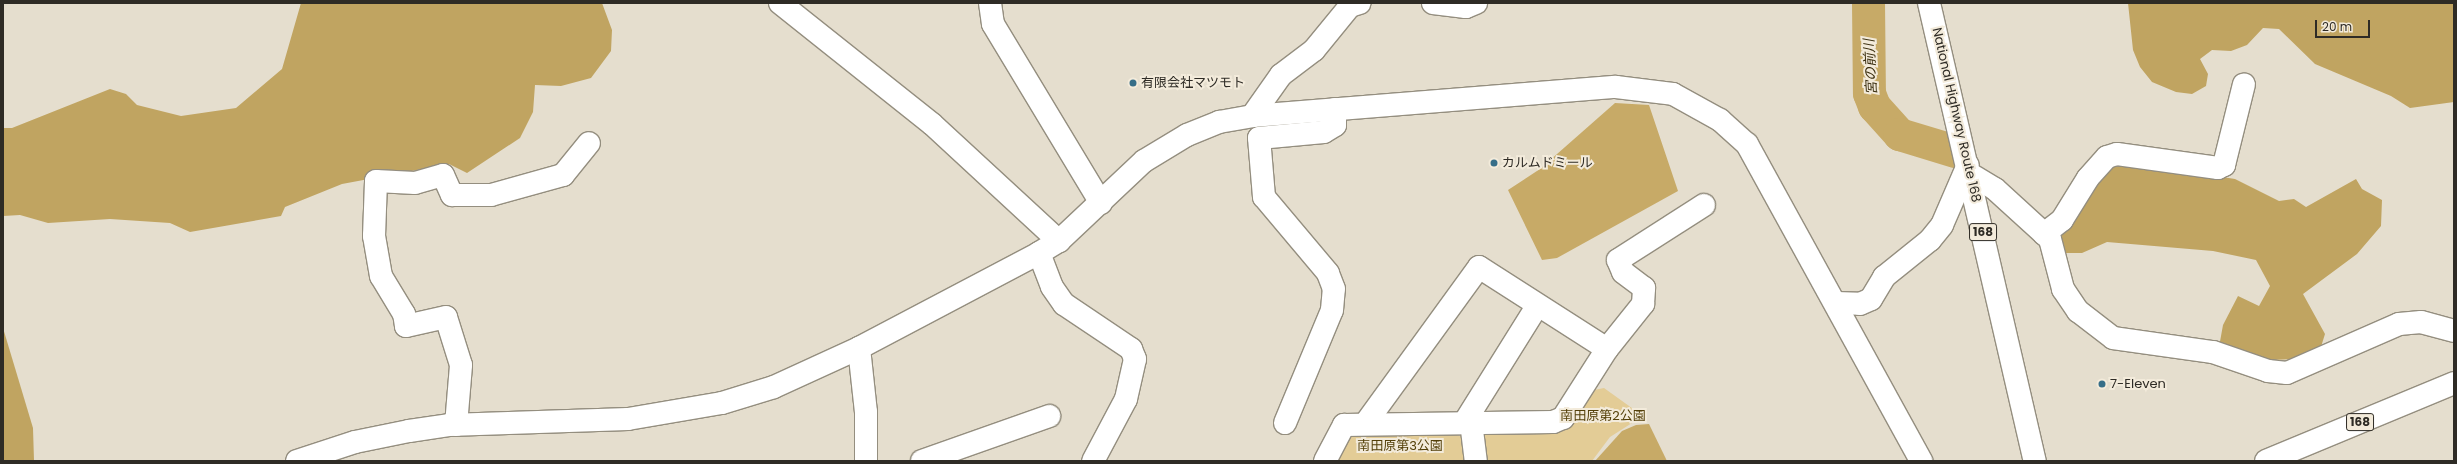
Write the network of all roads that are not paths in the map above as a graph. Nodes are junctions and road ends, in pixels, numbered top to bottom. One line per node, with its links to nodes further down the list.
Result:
1 (780, 3): 15 (main road)
2 (990, 3): 12 (main road)
3 (1360, 3): 9 (main road)
4 (1433, 3): 5 (main road)
5 (1476, 3)
6 (1929, 3): 11 (main road, National Highway Route 168 / 168)
7 (2244, 84): 14 (main road)
8 (1335, 109): 9 (main road); 17 (main road); 25 (main road)
9 (1252, 116): 12 (main road)
10 (589, 143): 27 (main road)
11 (1969, 169): 14 (main road); 17 (main road); 35 (main road, National Highway Route 168 / 168)
12 (1101, 203): 15 (main road)
13 (1704, 205): 21 (main road)
14 (2044, 234): 19 (main road)
15 (1060, 241): 16 (main road)
16 (1039, 253): 20 (main road); 31 (main road)
17 (1836, 304): 34 (main road)
18 (1538, 306): 21 (main road); 24 (main road); 26 (main road)
19 (2454, 331)
20 (859, 348): 27 (main road); 29 (main road)
21 (1607, 349): 24 (main road)
22 (2454, 383): 36 (main road, 168)
23 (1049, 416): 30 (main road)
24 (1468, 422): 26 (main road); 33 (main road)
25 (1285, 423)
26 (1365, 424): 32 (main road)
27 (456, 425): 28 (main road)
28 (296, 461)
29 (866, 461)
30 (922, 461)
31 (1093, 461)
32 (1325, 461)
33 (1476, 461)
34 (1921, 461)
35 (2035, 461)
36 (2266, 461)

